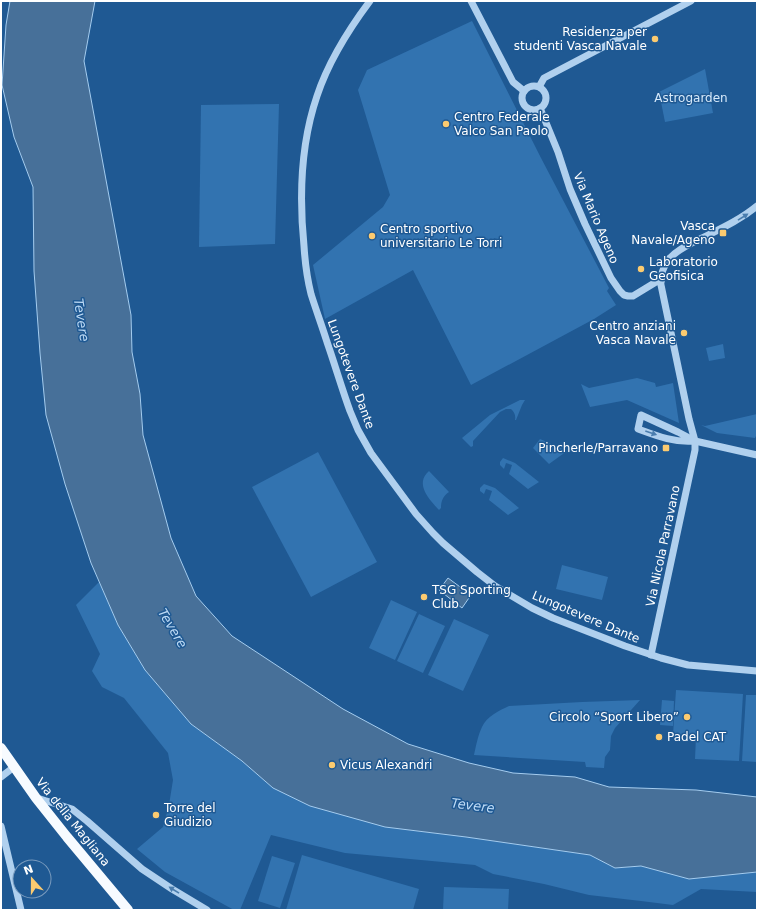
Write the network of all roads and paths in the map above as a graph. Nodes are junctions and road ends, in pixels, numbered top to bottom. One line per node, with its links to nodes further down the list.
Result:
1 (370, 1): 11 (street, Lungotevere Dante)
2 (472, 1): 5 (street)
3 (691, 1): 4 (street)
4 (539, 87): 5 (street); 6 (street)
5 (524, 91): 6 (street)
6 (540, 108): 8 (street, Via Mario Ageno)
7 (757, 206): 8 (street, one-way to 7)
8 (661, 281): 9 (street, Via Nicola Parravano)
9 (695, 441): 9 (street, one-way to 9); 10 (street); 11 (street, Via Nicola Parravano)
10 (757, 455)
11 (651, 655): 12 (street, Lungotevere Dante)
12 (757, 671)
13 (1, 748): 14 (main road, Via della Magliana)
14 (14, 767): 15 (street); 16 (main road, Via della Magliana)
15 (1, 777)
16 (36, 798): 20 (main road, Via della Magliana); 21 (street, one-way to 16)
17 (1, 826): 18 (street)
18 (3, 840): 19 (street)
19 (21, 910)
20 (128, 910)
21 (207, 910)

